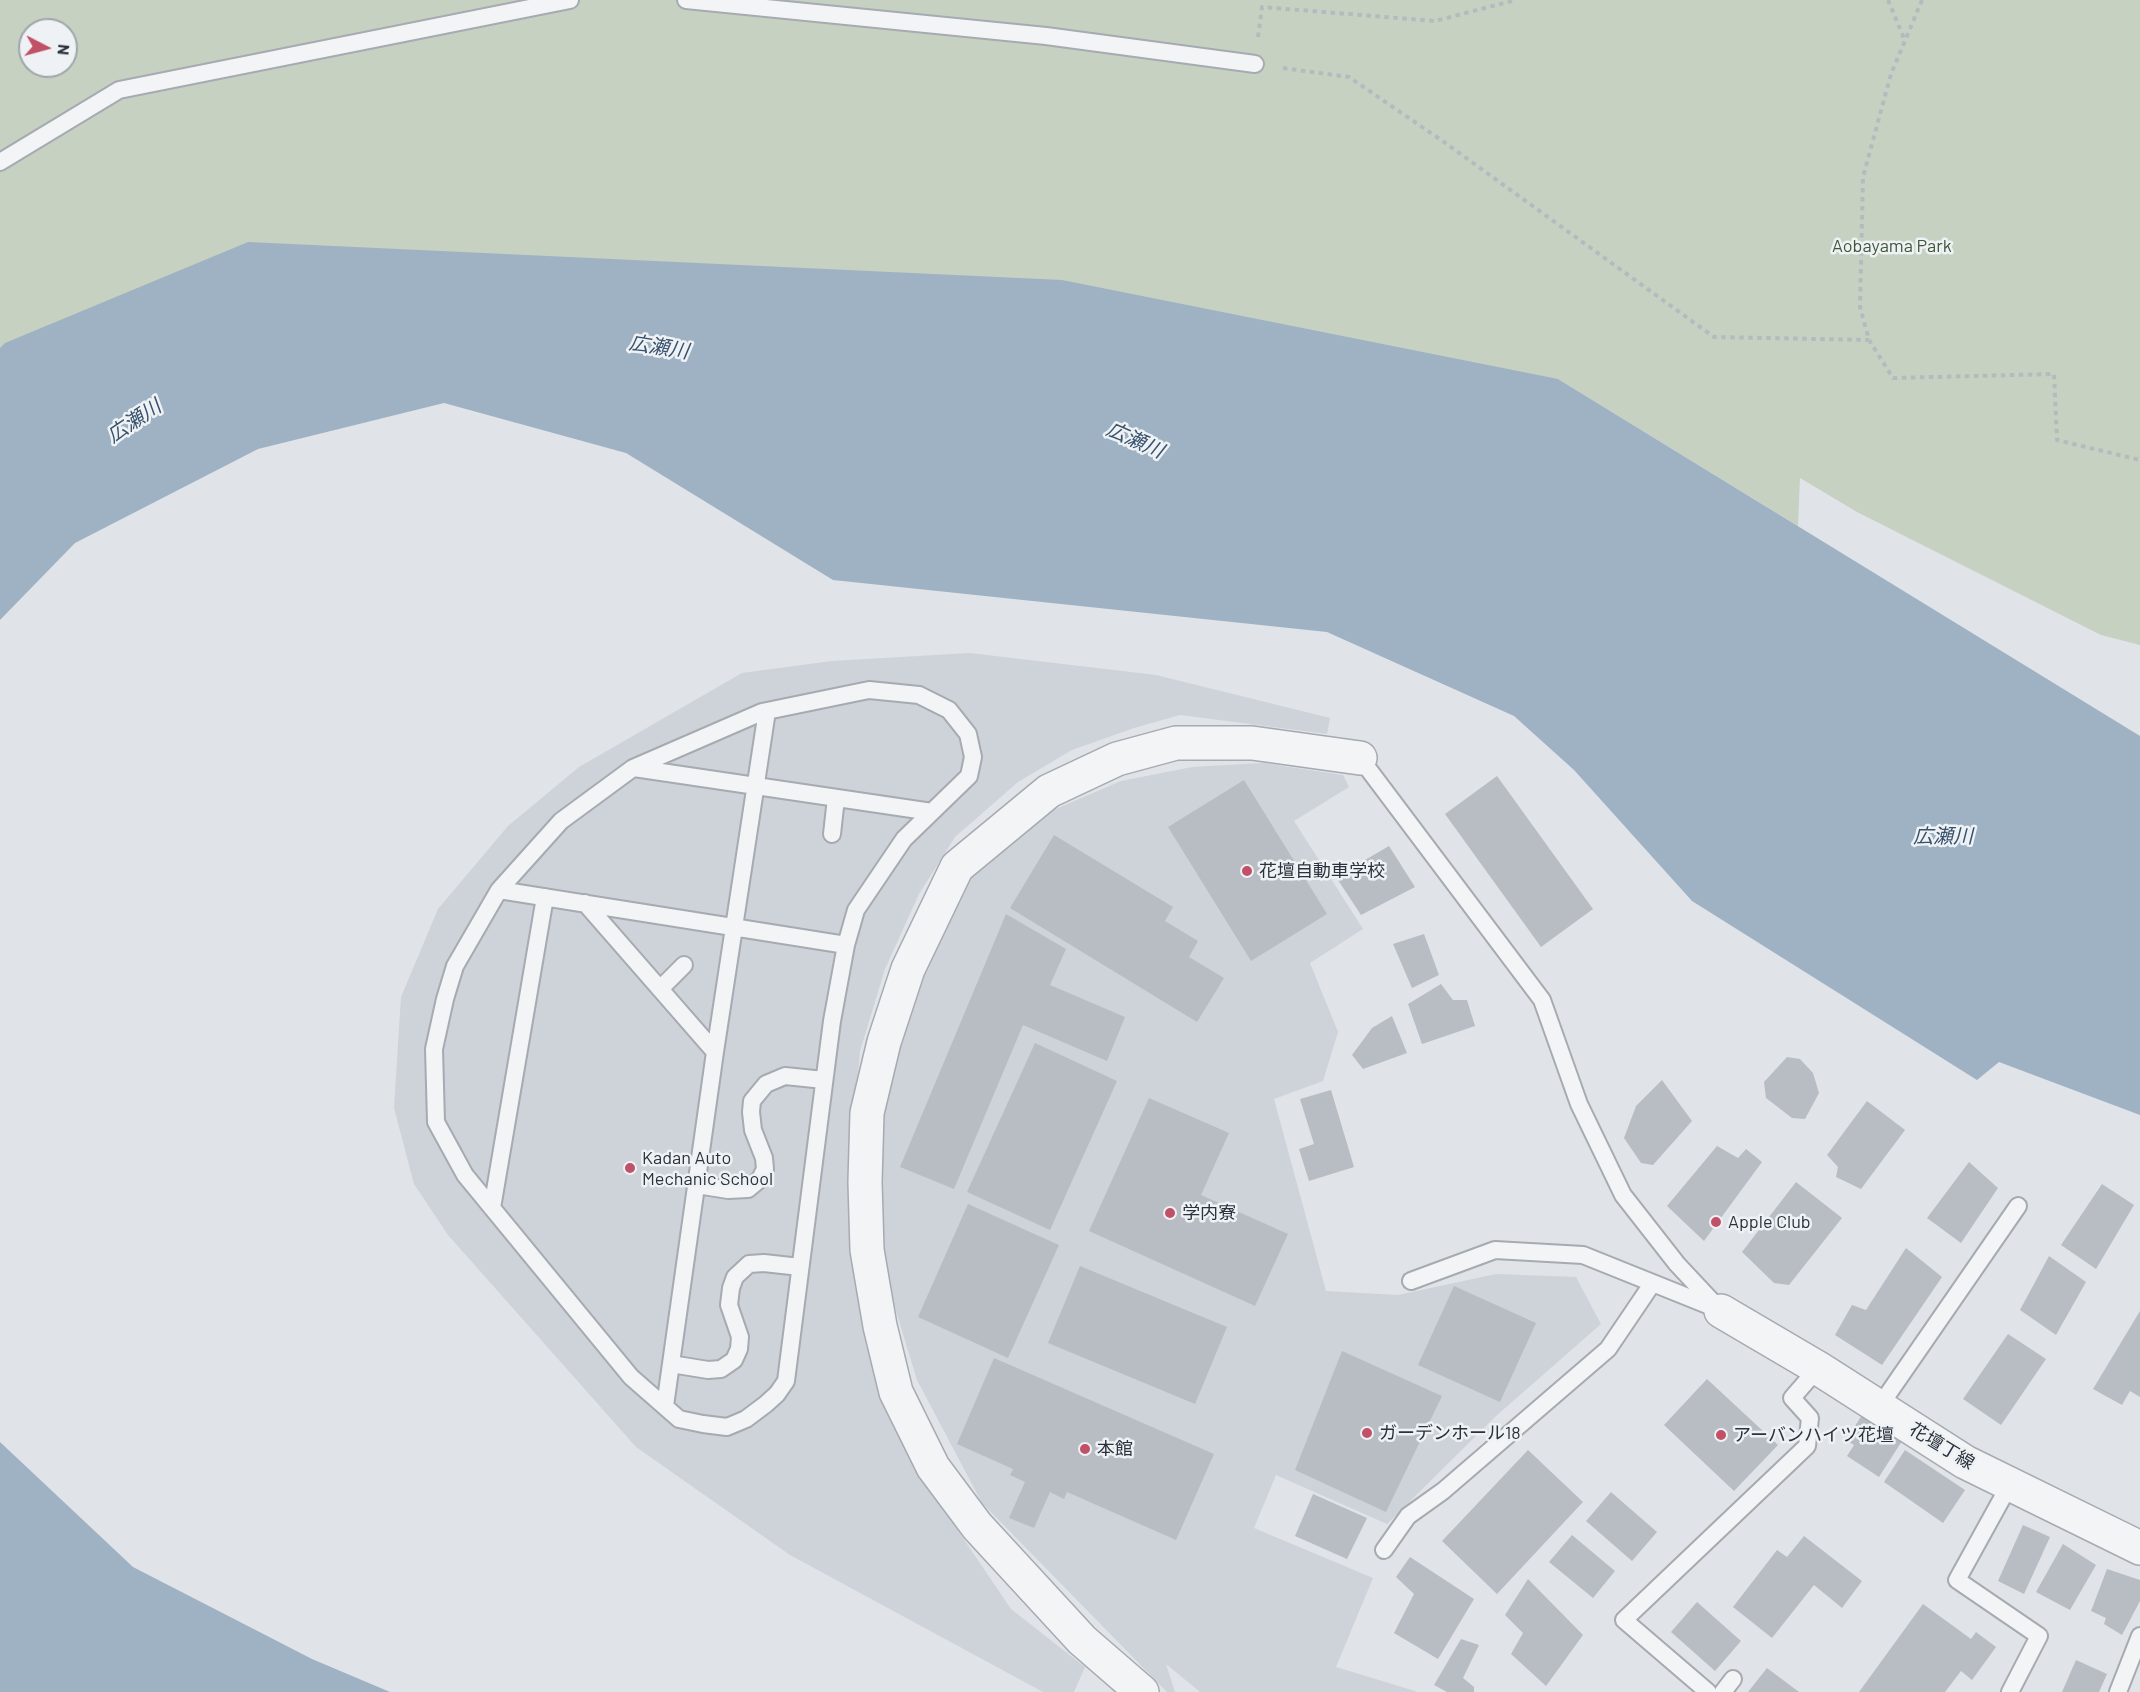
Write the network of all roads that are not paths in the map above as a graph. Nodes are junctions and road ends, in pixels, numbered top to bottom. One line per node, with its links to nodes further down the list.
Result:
1 (570, 0): 4 (lane)
2 (686, 0): 3 (lane)
3 (1255, 64)
4 (0, 162)
5 (767, 711): 7 (lane); 8 (lane); 10 (lane)
6 (1360, 758): 27 (lane); 36 (street)
7 (633, 768): 8 (lane); 12 (lane)
8 (755, 786): 9 (lane); 15 (lane)
9 (836, 798): 10 (lane); 11 (lane)
10 (932, 812): 16 (lane)
11 (832, 834)
12 (499, 890): 13 (lane); 23 (lane)
13 (545, 897): 14 (lane); 23 (lane)
14 (585, 903): 15 (lane); 18 (lane)
15 (735, 926): 16 (lane); 19 (lane)
16 (846, 945): 20 (lane)
17 (684, 965): 18 (lane)
18 (660, 989): 19 (lane)
19 (715, 1052): 21 (lane)
20 (824, 1080): 21 (lane); 24 (lane)
21 (697, 1185): 28 (lane)
22 (2018, 1206): 31 (lane)
23 (492, 1208): 30 (lane)
24 (800, 1267): 28 (lane); 30 (lane)
25 (1411, 1281): 26 (lane)
26 (1652, 1284): 27 (lane); 34 (lane)
27 (1721, 1311): 29 (street, 花壇丁線)
28 (671, 1364): 30 (lane)
29 (1818, 1368): 31 (street, 花壇丁線); 37 (lane)
30 (665, 1406)
31 (1879, 1407): 32 (street, 花壇丁線)
32 (2010, 1484): 33 (street, 花壇丁線); 38 (lane)
33 (2140, 1548)
34 (1384, 1550)
35 (2140, 1636): 39 (lane)
36 (1142, 1692)
37 (1708, 1692)
38 (2010, 1692)
39 (2118, 1692)

